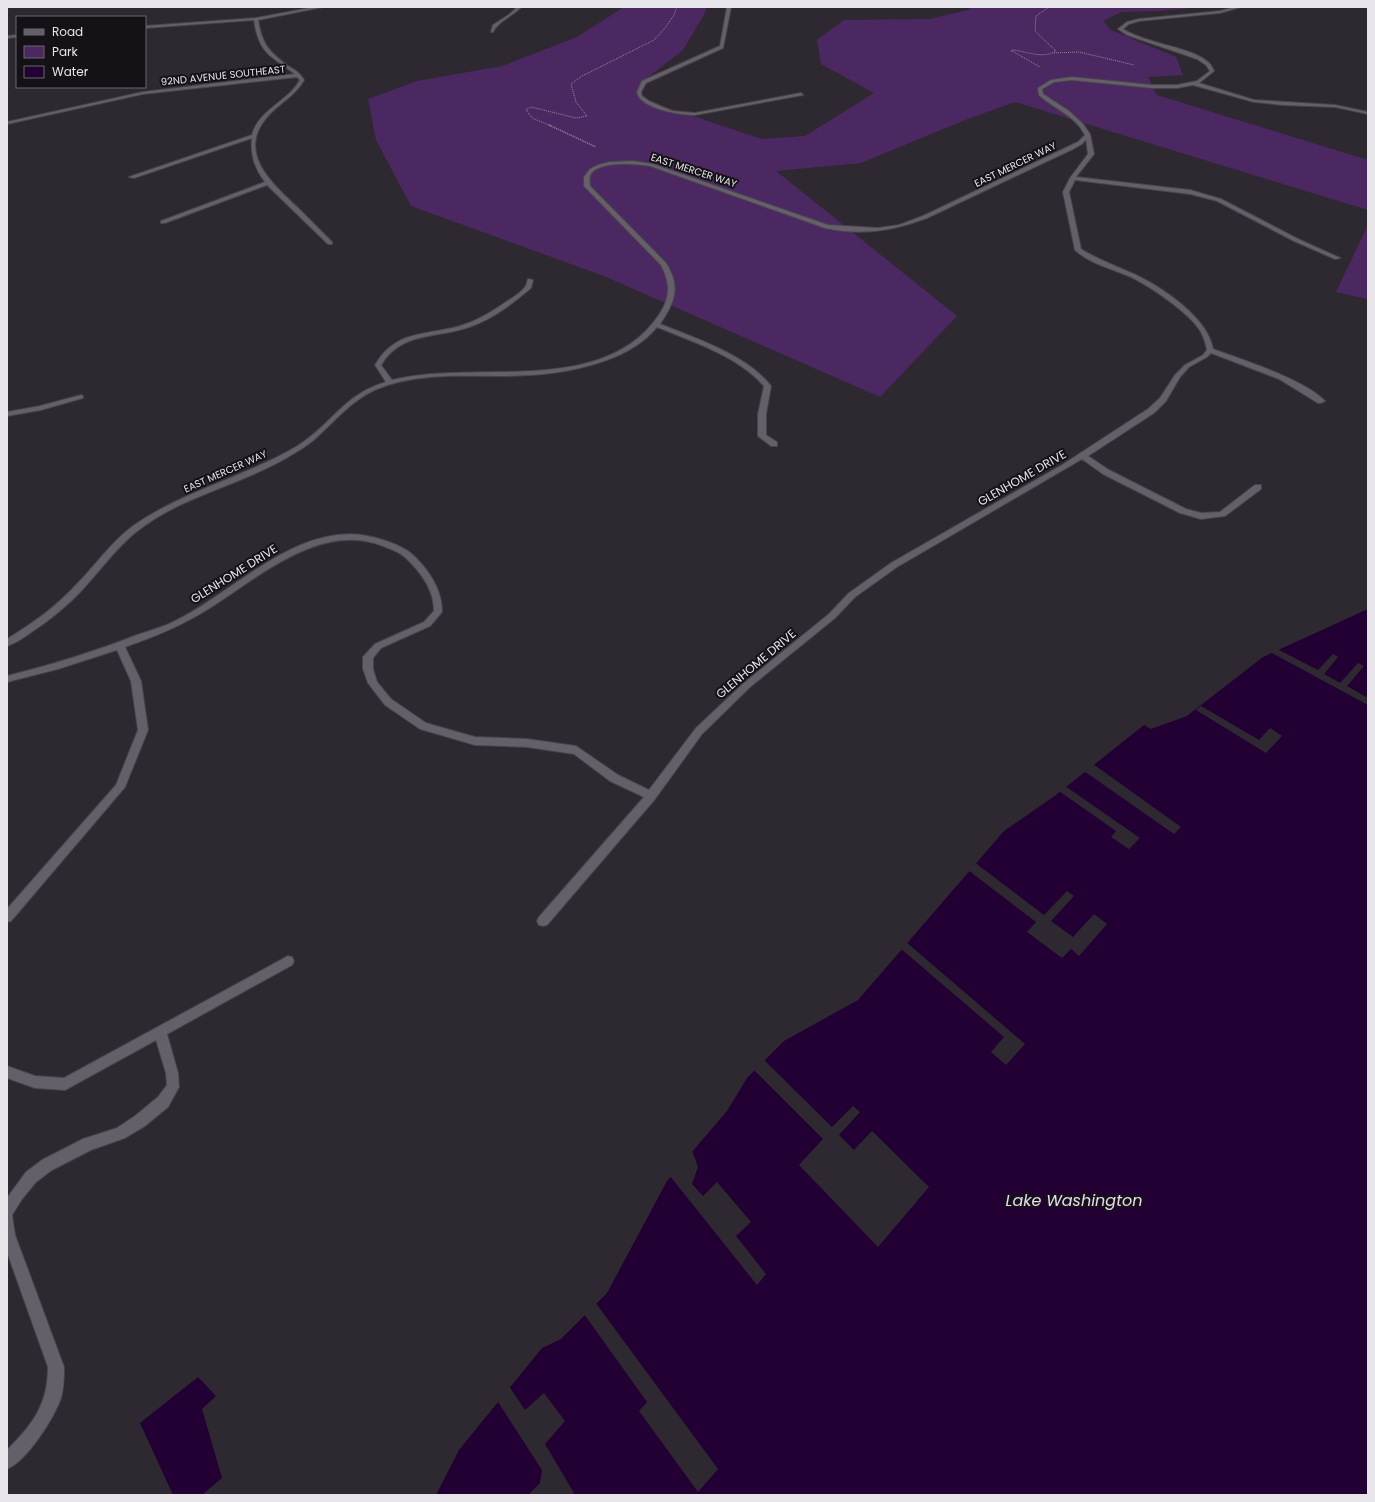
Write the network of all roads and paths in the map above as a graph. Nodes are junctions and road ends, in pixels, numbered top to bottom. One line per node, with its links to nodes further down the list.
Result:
1 (321, 7): 7 (street)
2 (519, 7): 9 (street)
3 (677, 7): 20 (path)
4 (729, 7): 15 (street)
5 (1049, 7): 10 (path)
6 (1239, 7): 14 (street)
7 (256, 19): 8 (street); 13 (street)
8 (146, 27)
9 (492, 31)
10 (1054, 53): 11 (path); 12 (path)
11 (1038, 65)
12 (1138, 67)
13 (299, 75): 17 (street, 92ND AVENUE SOUTHEAST); 19 (street)
14 (1193, 83): 16 (street); 18 (street)
15 (801, 94)
16 (1368, 112)
17 (7, 123)
18 (1088, 134): 20 (street, EAST MERCER WAY); 22 (street)
19 (254, 136): 21 (street); 23 (street)
20 (626, 162): 28 (street, EAST MERCER WAY)
21 (132, 177)
22 (1073, 178): 26 (street); 29 (street)
23 (269, 182): 24 (street); 25 (street)
24 (163, 222)
25 (330, 243)
26 (1337, 258)
27 (530, 280): 30 (street)
28 (655, 324): 30 (street, EAST MERCER WAY); 34 (street)
29 (1210, 350): 32 (street); 35 (street, GLENHOME DRIVE)
30 (390, 382): 37 (street, EAST MERCER WAY)
31 (81, 397): 33 (street)
32 (1321, 401)
33 (7, 414)
34 (774, 444)
35 (1083, 456): 36 (street); 40 (street, GLENHOME DRIVE)
36 (1258, 487)
37 (7, 643)
38 (120, 646): 39 (street, GLENHOME DRIVE); 40 (street, GLENHOME DRIVE); 41 (street)
39 (7, 679)
40 (651, 796): 42 (street)
41 (7, 917)
42 (543, 921)
43 (288, 961): 44 (street)
44 (160, 1031): 45 (street); 46 (street)
45 (7, 1072)
46 (7, 1211)
47 (7, 1219): 48 (street)
48 (7, 1461)

